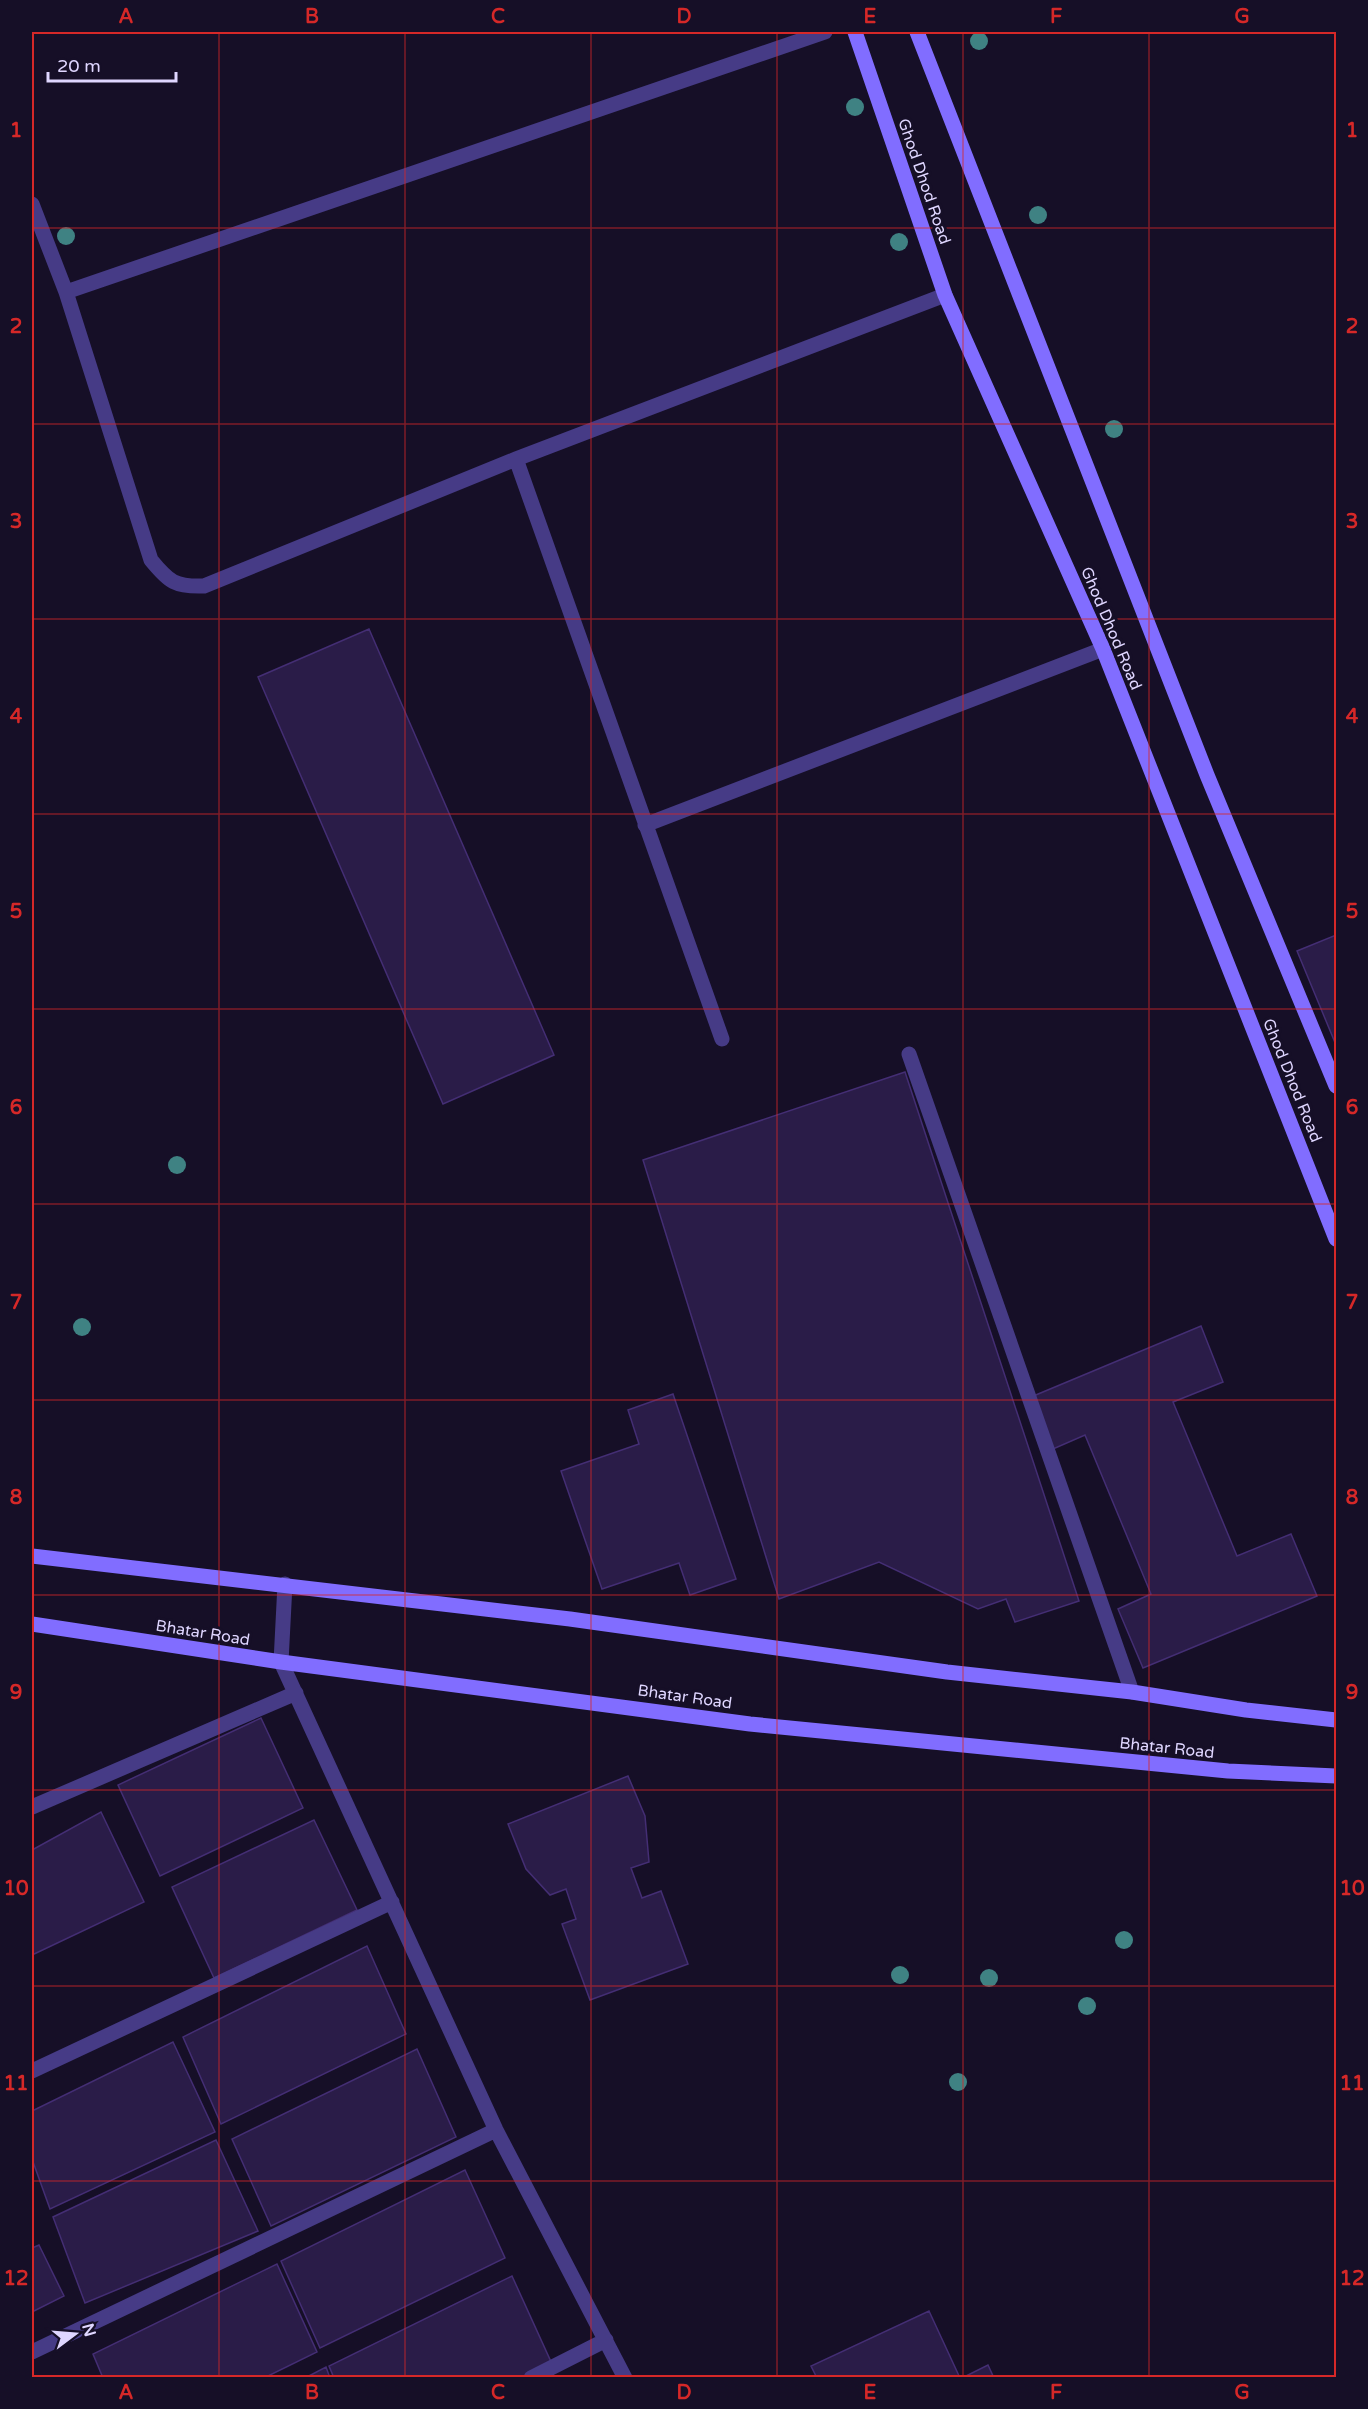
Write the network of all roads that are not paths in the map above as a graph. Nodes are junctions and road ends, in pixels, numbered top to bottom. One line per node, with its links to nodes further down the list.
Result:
1 (825, 32): 5 (street)
2 (855, 32): 6 (main road, Ghod Dhod Road)
3 (917, 32): 12 (main road)
4 (32, 204): 5 (street)
5 (66, 292): 7 (street)
6 (945, 295): 7 (street); 8 (main road, Ghod Dhod Road)
7 (516, 459): 9 (street)
8 (1103, 649): 9 (street); 13 (main road, Ghod Dhod Road)
9 (645, 825): 10 (street)
10 (722, 1040)
11 (909, 1054): 18 (street)
12 (1336, 1086)
13 (1336, 1239)
14 (32, 1556): 15 (main road)
15 (285, 1584): 17 (street); 18 (main road)
16 (32, 1623): 17 (main road, Bhatar Road)
17 (281, 1662): 19 (street); 21 (main road, Bhatar Road)
18 (1132, 1692): 20 (main road)
19 (296, 1693): 22 (street); 23 (street)
20 (1336, 1720)
21 (1336, 1776)
22 (32, 1807)
23 (392, 1902): 24 (street); 25 (street)
24 (32, 2071)
25 (496, 2130): 26 (street); 27 (street)
26 (606, 2340): 28 (street); 29 (street)
27 (32, 2352)
28 (531, 2378)
29 (625, 2378)

